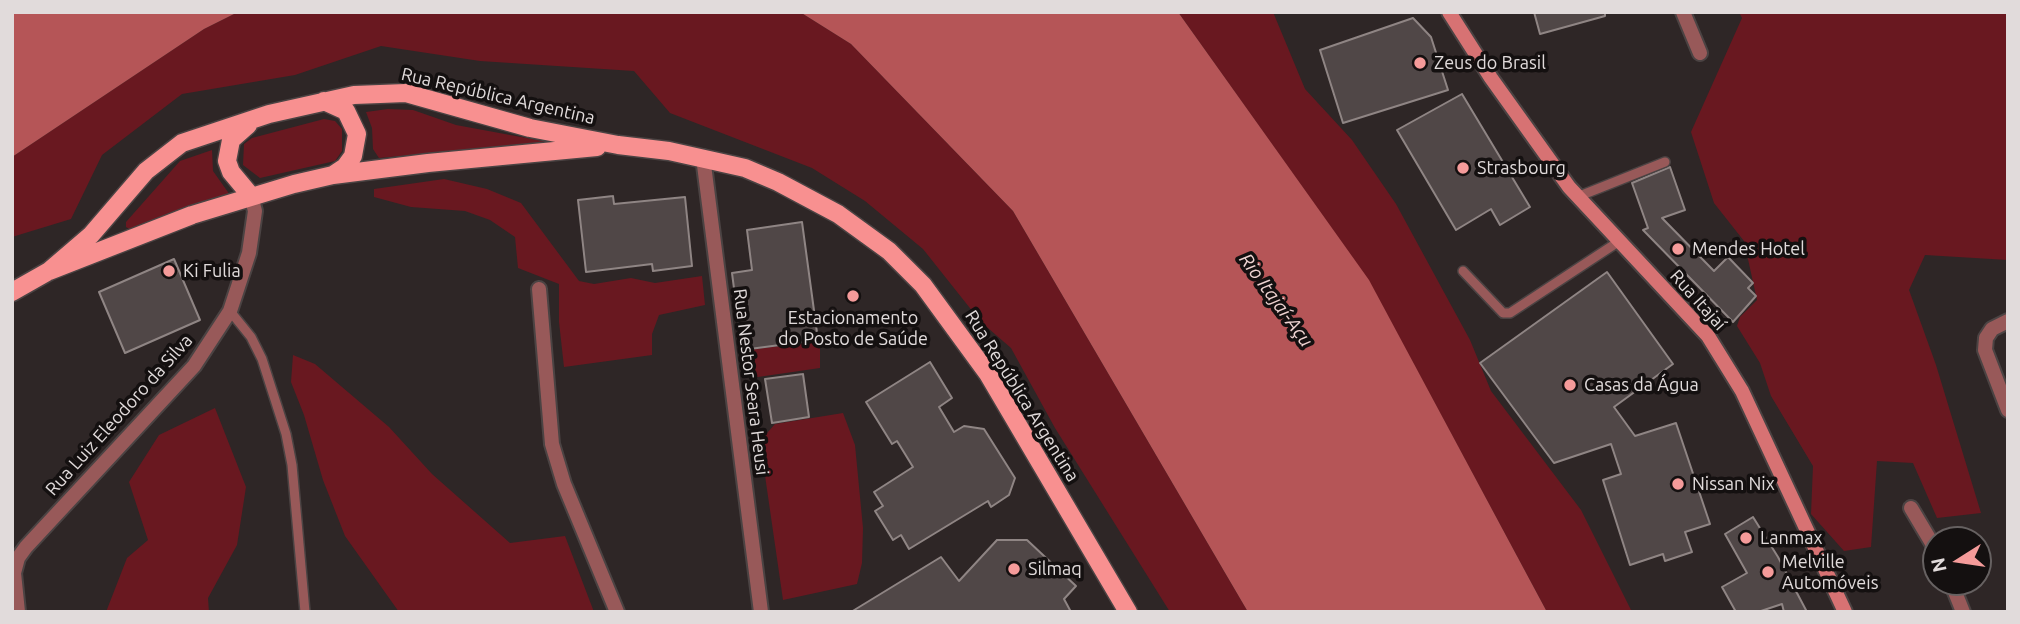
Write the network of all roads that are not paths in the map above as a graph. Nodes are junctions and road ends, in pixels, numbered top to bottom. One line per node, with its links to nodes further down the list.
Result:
1 (1449, 12): 11 (main road, Rua Itajaí)
2 (1683, 12): 3 (street)
3 (1700, 53)
4 (323, 101): 5 (main road, Rua República Argentina); 6 (main road, Rua República Argentina); 9 (main road)
5 (258, 118): 10 (main road); 13 (main road, Rua República Argentina)
6 (618, 145): 7 (main road, Rua República Argentina); 9 (main road, Rua República Argentina)
7 (703, 157): 25 (street, Rua Nestor Seara Heusi); 26 (main road, Rua República Argentina)
8 (1665, 162): 11 (lane)
9 (333, 175): 10 (main road, Rua República Argentina)
10 (251, 196): 13 (main road, Rua República Argentina); 17 (street, Rua Luiz Eleodoro da Silva)
11 (1577, 197): 12 (main road, Rua Itajaí)
12 (1618, 242): 14 (lane); 27 (main road, Rua Itajaí)
13 (49, 271): 16 (main road, Rua República Argentina)
14 (1463, 271)
15 (539, 289): 24 (street)
16 (12, 292)
17 (230, 311): 22 (street, Rua Luiz Eleodoro da Silva); 23 (lane)
18 (2008, 321): 19 (street)
19 (2008, 410)
20 (1911, 508): 21 (street)
21 (1922, 526)
22 (18, 612)
23 (305, 612)
24 (617, 612)
25 (761, 612)
26 (1128, 612)
27 (1845, 612)

